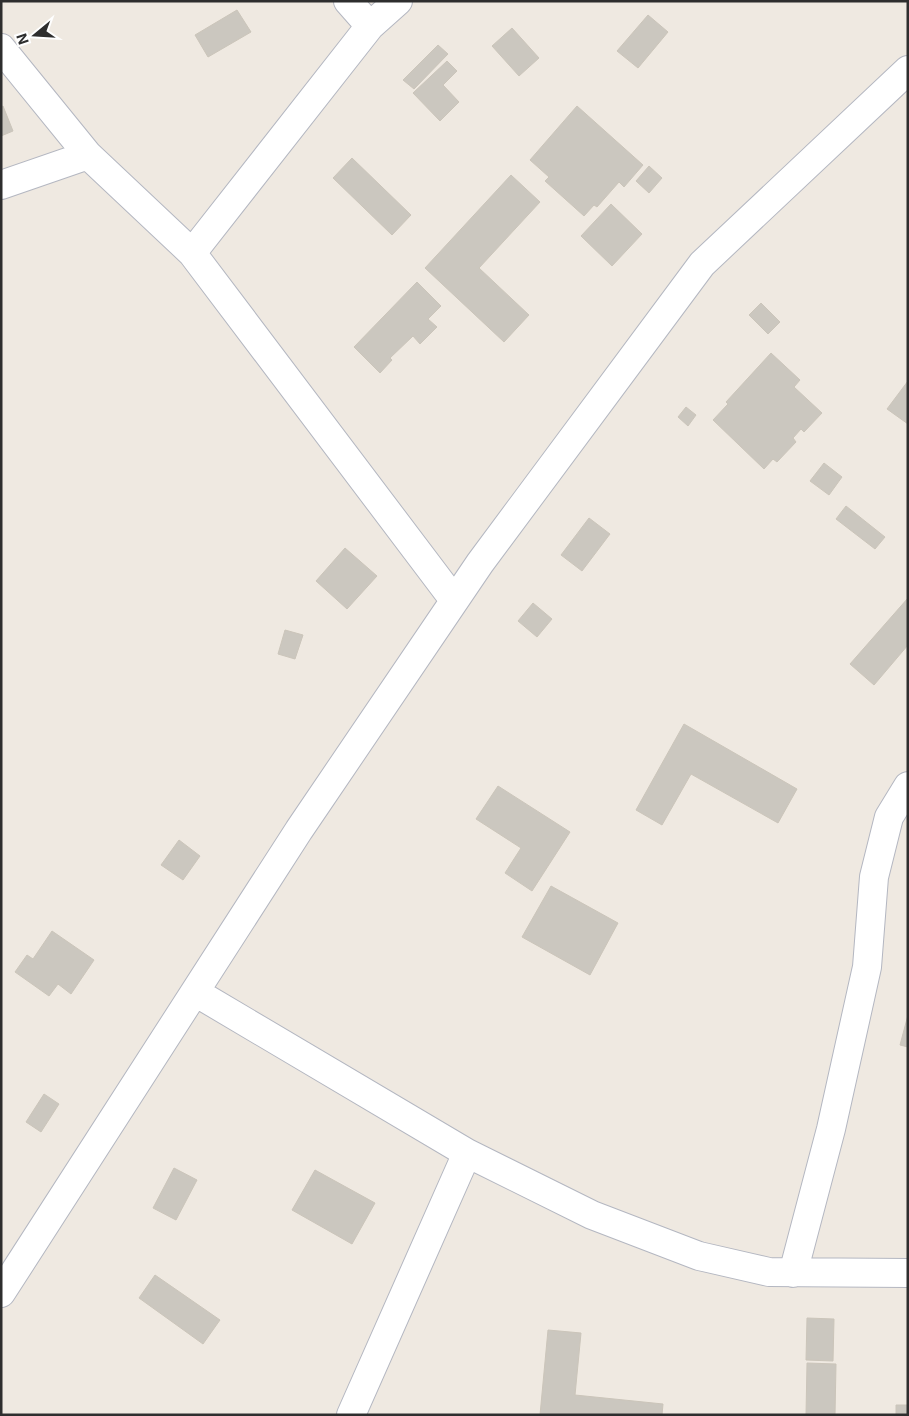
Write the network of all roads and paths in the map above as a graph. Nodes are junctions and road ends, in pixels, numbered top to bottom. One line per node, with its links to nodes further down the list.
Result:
1 (348, 1): 3 (street)
2 (398, 1): 3 (street)
3 (370, 26): 8 (street)
4 (1, 48): 6 (street)
5 (908, 70): 9 (street)
6 (88, 155): 7 (street); 8 (street)
7 (1, 185)
8 (192, 253): 9 (street)
9 (454, 600): 11 (street)
10 (908, 786): 13 (street)
11 (195, 992): 12 (street); 15 (street)
12 (468, 1152): 13 (street); 16 (street)
13 (793, 1273): 14 (street)
14 (908, 1273)
15 (1, 1293)
16 (351, 1415)

